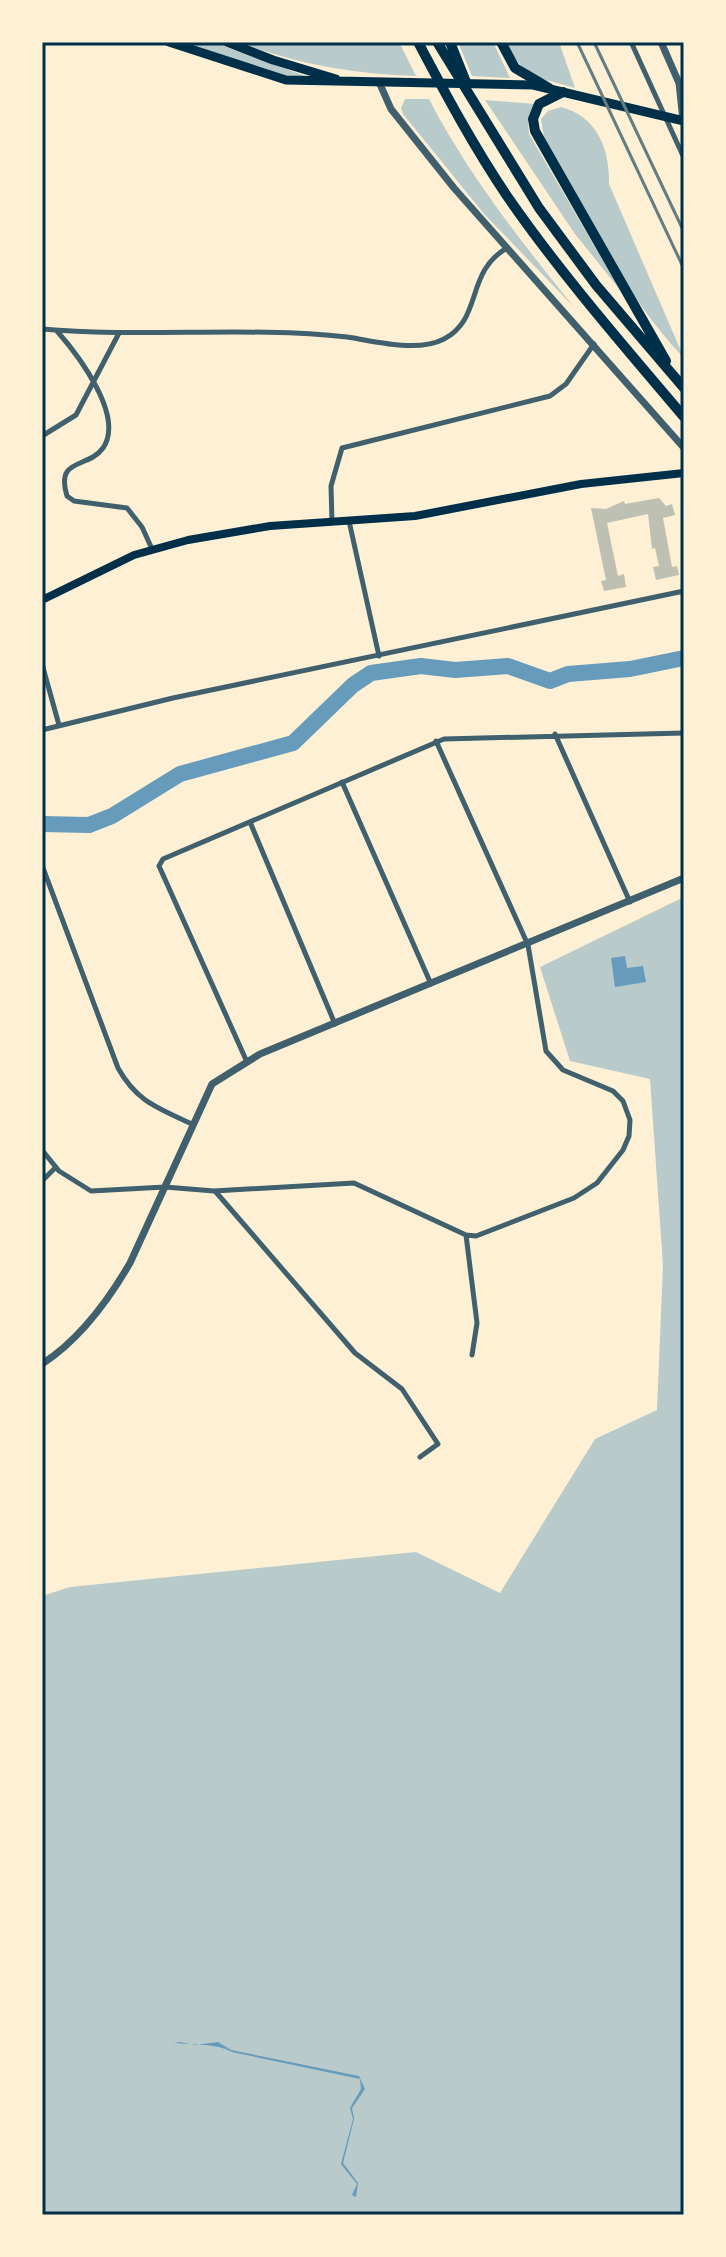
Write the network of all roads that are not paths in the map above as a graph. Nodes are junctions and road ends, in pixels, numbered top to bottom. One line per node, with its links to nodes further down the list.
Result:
1 (169, 42): 9 (main road)
2 (227, 42): 9 (main road)
3 (418, 42): 24 (highway)
4 (437, 42): 13 (highway)
5 (450, 42): 13 (highway)
6 (501, 42): 11 (highway)
7 (631, 42): 15 (street)
8 (661, 42): 14 (street)
9 (343, 80): 10 (main road)
10 (379, 82): 11 (main road); 16 (street)
11 (549, 88): 12 (main road)
12 (563, 92): 14 (main road); 21 (highway)
13 (474, 107): 21 (highway)
14 (684, 121)
15 (684, 158)
16 (507, 248): 19 (street); 20 (street)
17 (42, 329): 18 (street)
18 (56, 330): 19 (street); 22 (street)
19 (119, 333): 22 (street)
20 (594, 344): 26 (street); 29 (street)
21 (672, 374): 23 (highway)
22 (93, 384): 25 (street); 30 (street)
23 (684, 388)
24 (684, 417)
25 (42, 436)
26 (684, 448)
27 (684, 473): 28 (main road)
28 (349, 521): 29 (main road); 33 (street)
29 (332, 522): 30 (main road)
30 (152, 549): 32 (main road)
31 (684, 591): 33 (street)
32 (42, 600)
33 (379, 656): 35 (street)
34 (42, 664): 35 (street)
35 (59, 725): 36 (street)
36 (42, 730)
37 (684, 733): 38 (street)
38 (555, 734): 39 (street); 44 (street)
39 (436, 741): 40 (street); 45 (street)
40 (342, 782): 41 (street); 46 (street)
41 (250, 822): 47 (street); 48 (street)
42 (43, 868): 49 (street)
43 (684, 878): 44 (street)
44 (630, 903): 45 (street)
45 (528, 945): 46 (street); 55 (street)
46 (432, 985): 47 (street)
47 (336, 1025): 48 (street)
48 (247, 1062): 49 (street)
49 (192, 1124): 53 (street)
50 (42, 1150): 51 (street)
51 (56, 1167): 52 (street); 53 (street)
52 (42, 1181)
53 (165, 1187): 54 (street); 57 (street)
54 (214, 1191): 55 (street); 58 (street)
55 (466, 1235): 56 (street)
56 (472, 1355)
57 (42, 1364)
58 (420, 1457)

